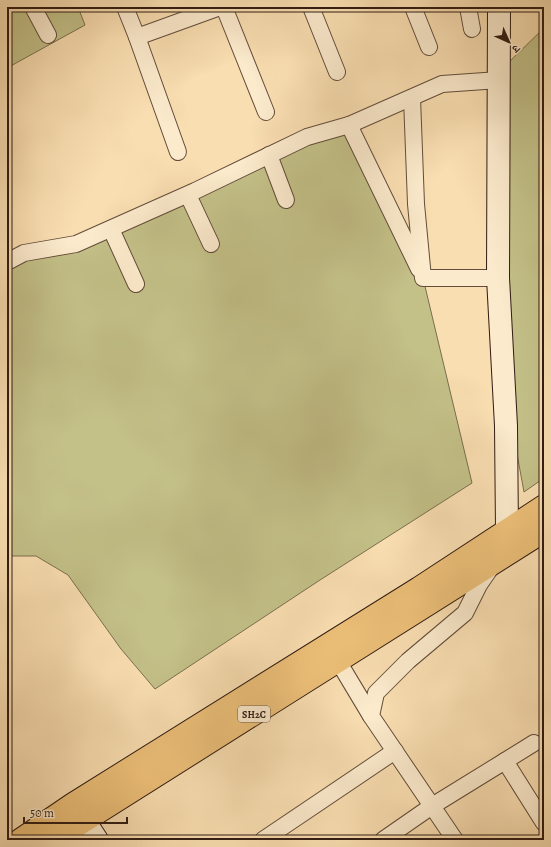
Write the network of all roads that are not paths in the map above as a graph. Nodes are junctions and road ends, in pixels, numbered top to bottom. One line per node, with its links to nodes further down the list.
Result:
1 (33, 7): 10 (street)
2 (125, 7): 11 (street)
3 (220, 7): 11 (street)
4 (224, 7): 16 (street)
5 (311, 7): 13 (street)
6 (413, 7): 12 (street)
7 (468, 7): 9 (street)
8 (499, 7): 14 (street)
9 (472, 29)
10 (48, 35)
11 (137, 37): 18 (street)
12 (429, 47)
13 (337, 72)
14 (499, 80): 15 (street); 26 (street)
15 (412, 98): 17 (street); 25 (street)
16 (266, 112)
17 (349, 125): 19 (street); 25 (street)
18 (178, 152)
19 (269, 155): 20 (street); 21 (street)
20 (188, 195): 22 (street); 23 (street)
21 (286, 200)
22 (111, 229): 24 (street); 27 (street)
23 (211, 244)
24 (7, 262)
25 (423, 278): 26 (street)
26 (498, 278): 29 (street)
27 (136, 284)
28 (544, 506): 29 (main road, SH2C)
29 (507, 530): 31 (street); 39 (main road, SH2C)
30 (544, 531): 31 (main road, SH2C)
31 (512, 552): 32 (main road, SH2C)
32 (494, 563): 33 (main road, SH2C); 34 (street)
33 (338, 661): 34 (street); 39 (main road, SH2C)
34 (372, 716): 36 (street)
35 (534, 743): 37 (street)
36 (395, 751): 38 (street); 44 (street)
37 (505, 761): 38 (street); 40 (street)
38 (432, 806): 45 (street); 46 (street)
39 (78, 812): 41 (main road, SH2C); 42 (main road, SH2C); 43 (street)
40 (544, 823)
41 (20, 840)
42 (54, 840)
43 (97, 840)
44 (263, 840)
45 (383, 840)
46 (455, 840)

